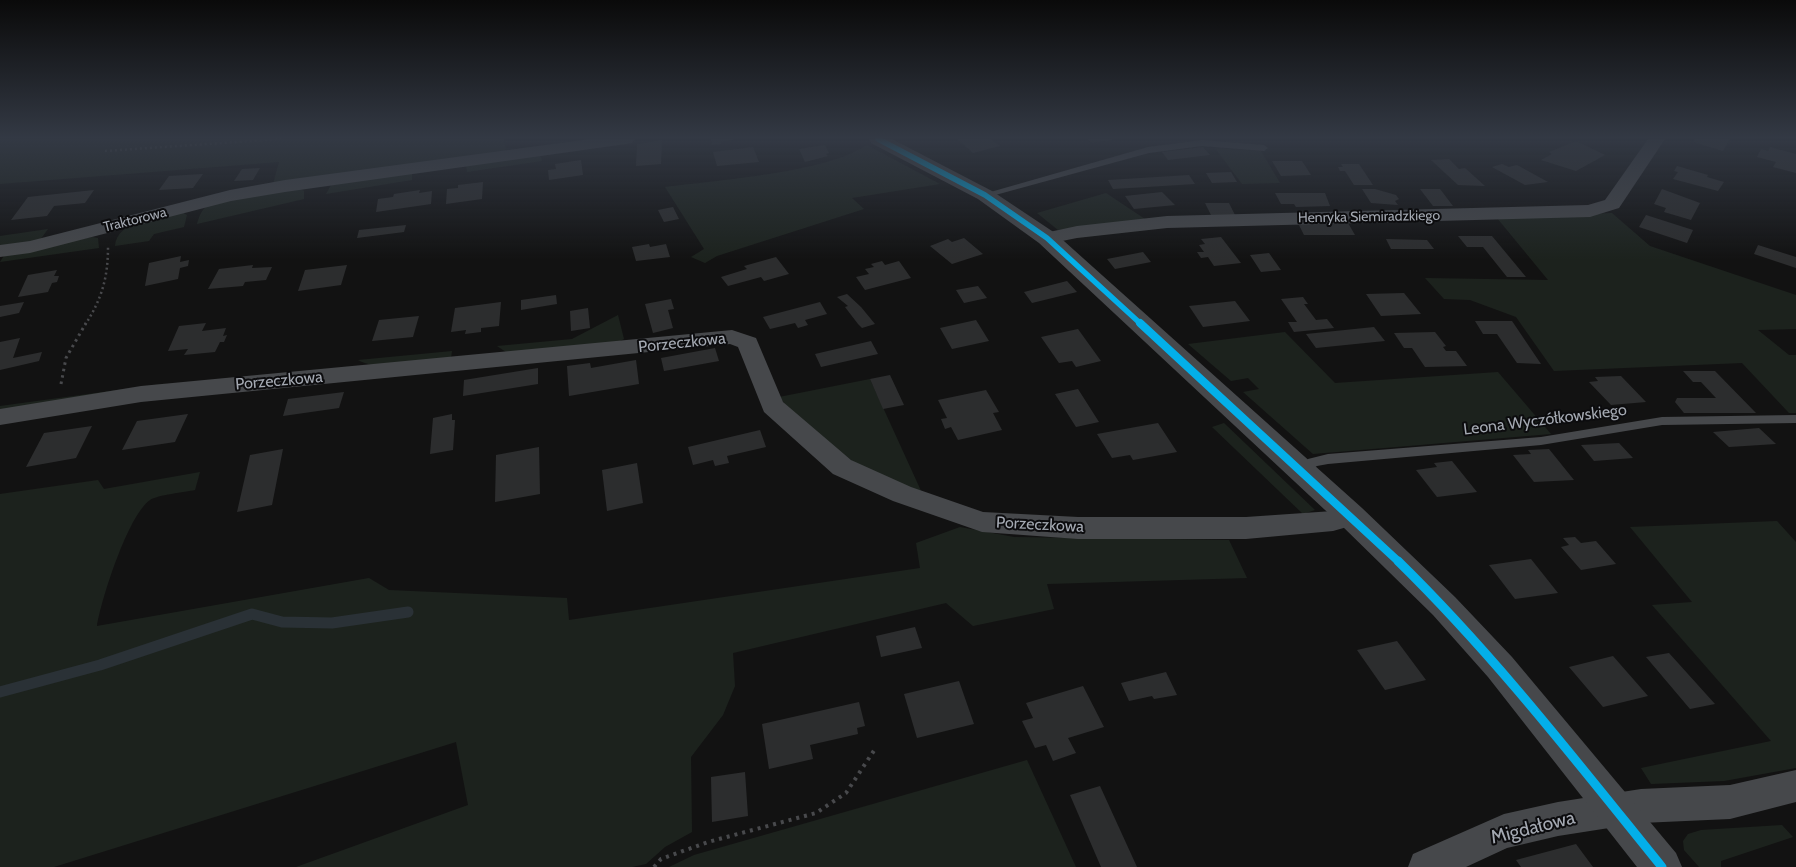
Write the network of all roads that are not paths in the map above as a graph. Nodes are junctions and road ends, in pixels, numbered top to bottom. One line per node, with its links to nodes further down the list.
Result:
1 (332, 179): 7 (street, Traktorowa)
2 (955, 179): 5 (street)
3 (1036, 179): 5 (lane)
4 (1629, 179): 6 (street, Henryka Siemiradzkiego)
5 (985, 195): 6 (street)
6 (1047, 238): 10 (street)
7 (0, 251)
8 (0, 417): 11 (street, Porzeczkowa)
9 (1796, 419): 10 (lane, Leona Wyczółkowskiego)
10 (1300, 470): 11 (street)
11 (1351, 516): 13 (street)
12 (1796, 786): 13 (street, Migdałowa)
13 (1616, 810): 14 (street, Migdałowa); 15 (street)
14 (1426, 867)
15 (1662, 867)

